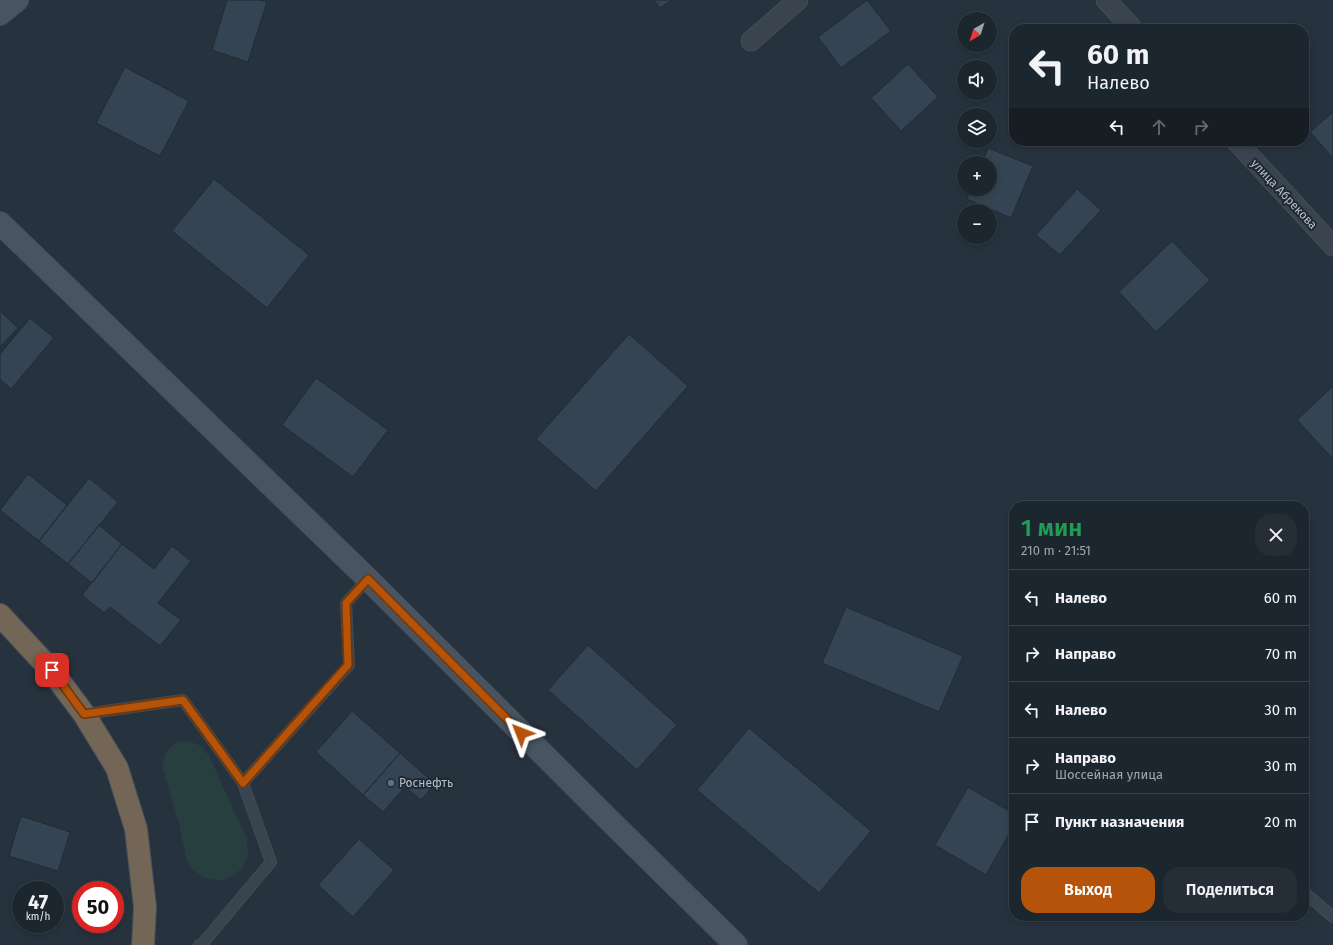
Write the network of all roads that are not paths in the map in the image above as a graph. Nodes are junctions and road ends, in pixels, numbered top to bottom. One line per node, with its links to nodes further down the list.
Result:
1 (17, 0): 4 (main road)
2 (798, 0): 6 (street)
3 (1106, 0): 5 (street)
4 (0, 14)
5 (1128, 24)
6 (751, 41)
7 (1241, 146): 9 (street, улица Абрекова)
8 (0, 222): 10 (main road)
9 (1331, 241)
10 (368, 579): 13 (lane); 18 (main road)
11 (0, 614): 12 (highway)
12 (84, 714): 13 (lane); 16 (highway)
13 (243, 783): 17 (lane)
14 (1309, 896): 15 (lane)
15 (1333, 917)
16 (143, 945)
17 (199, 945)
18 (736, 945)

